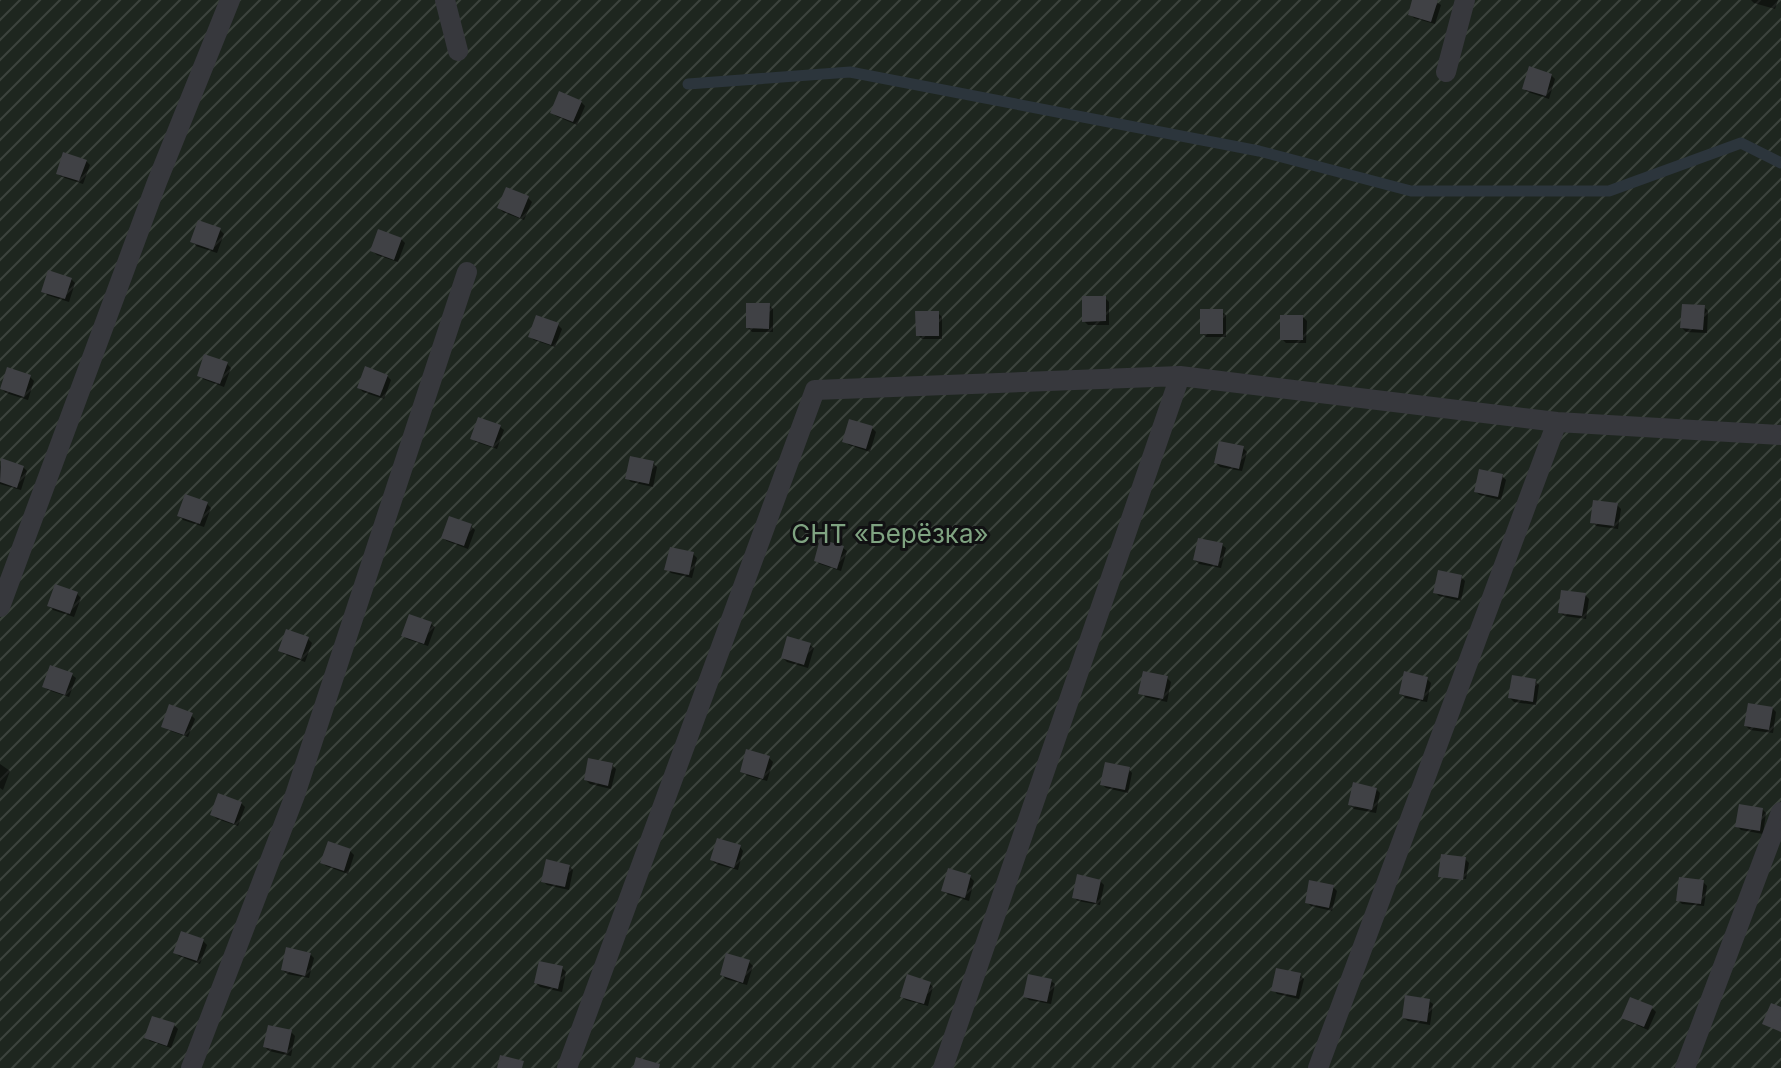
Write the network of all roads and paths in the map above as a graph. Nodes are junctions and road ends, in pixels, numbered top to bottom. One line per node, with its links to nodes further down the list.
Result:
1 (230, 0): 10 (lane)
2 (445, 0): 4 (lane)
3 (1465, 0): 5 (lane)
4 (458, 51)
5 (1446, 72)
6 (467, 272): 12 (lane)
7 (1180, 376): 8 (lane); 13 (lane); 14 (lane)
8 (1557, 422): 9 (lane); 15 (lane)
9 (1781, 435)
10 (0, 607)
11 (1781, 812): 16 (lane)
12 (191, 1068)
13 (567, 1068)
14 (943, 1068)
15 (1318, 1068)
16 (1685, 1068)

